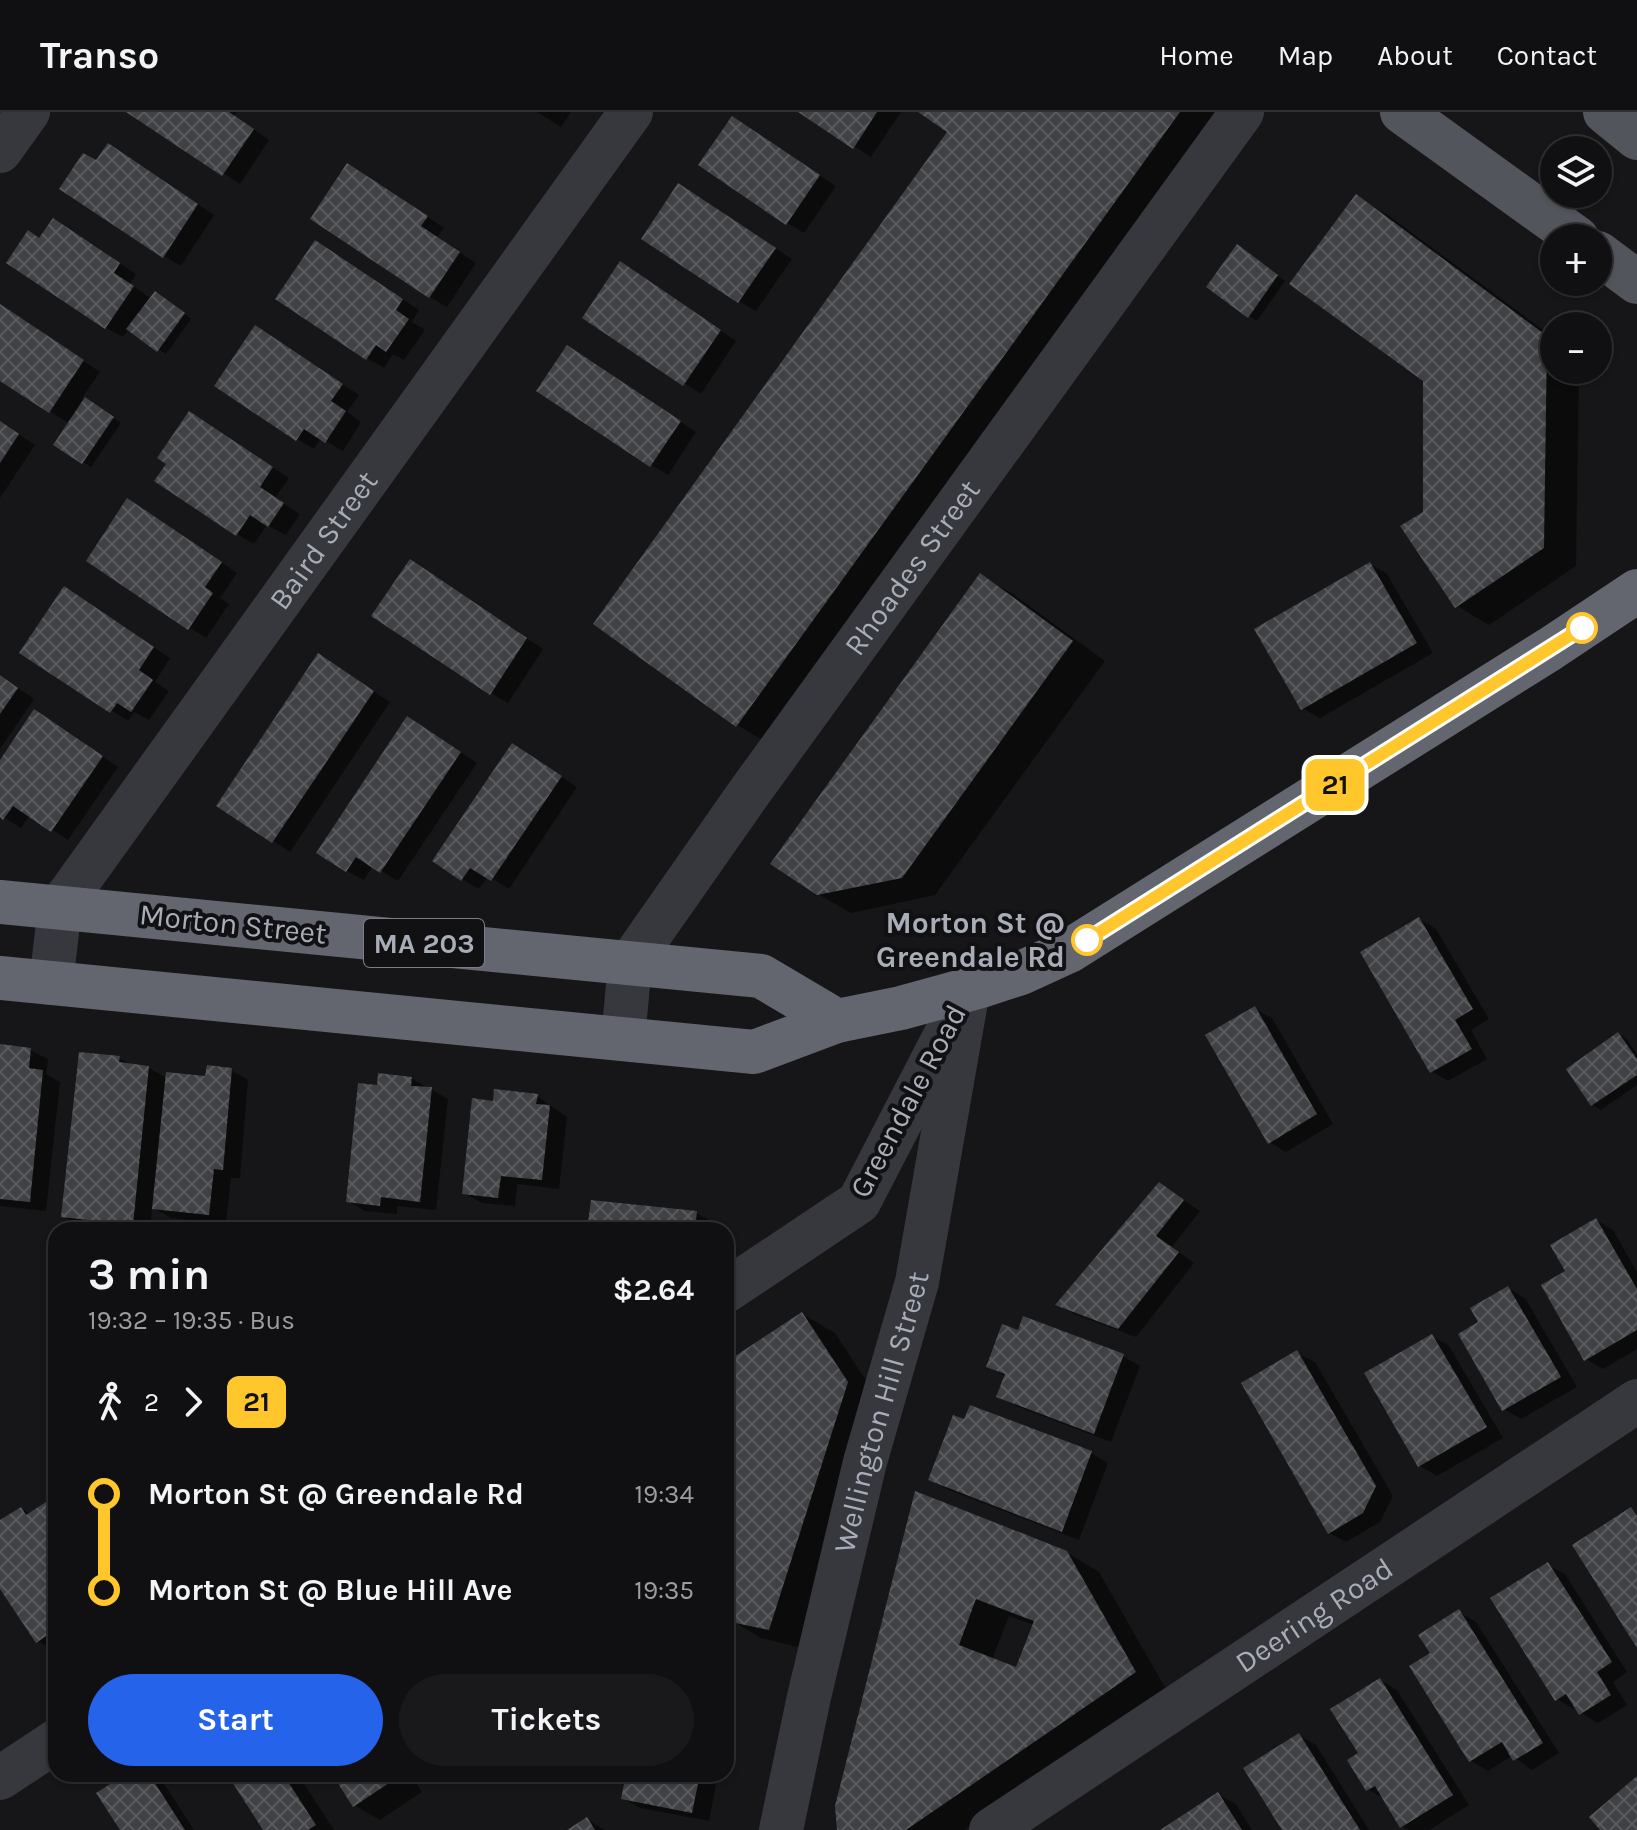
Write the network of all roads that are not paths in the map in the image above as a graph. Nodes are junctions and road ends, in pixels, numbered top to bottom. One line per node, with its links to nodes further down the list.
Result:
1 (28, 112): 7 (street)
2 (631, 112): 13 (street, Baird Street)
3 (1242, 112): 14 (street, Rhoades Street)
4 (1402, 112): 8 (main road)
5 (1605, 112): 6 (main road)
6 (1637, 138)
7 (0, 151)
8 (1558, 224)
9 (1612, 263): 10 (main road)
10 (1637, 282)
11 (1637, 591): 17 (highway)
12 (0, 902): 13 (highway, Morton Street / MA 203)
13 (60, 907): 14 (highway, Morton Street / MA 203); 16 (street, Baird Street)
14 (630, 963): 18 (highway, Morton Street / MA 203); 19 (street, Rhoades Street)
15 (0, 978): 16 (highway)
16 (51, 983): 19 (highway)
17 (968, 990): 18 (highway); 20 (street, Greendale Road); 24 (street, Wellington Hill Street)
18 (837, 1021): 19 (highway)
19 (623, 1039)
20 (734, 1286)
21 (1637, 1401): 25 (street, Deering Road)
22 (48, 1746): 23 (street)
23 (0, 1778)
24 (781, 1830)
25 (991, 1830)

